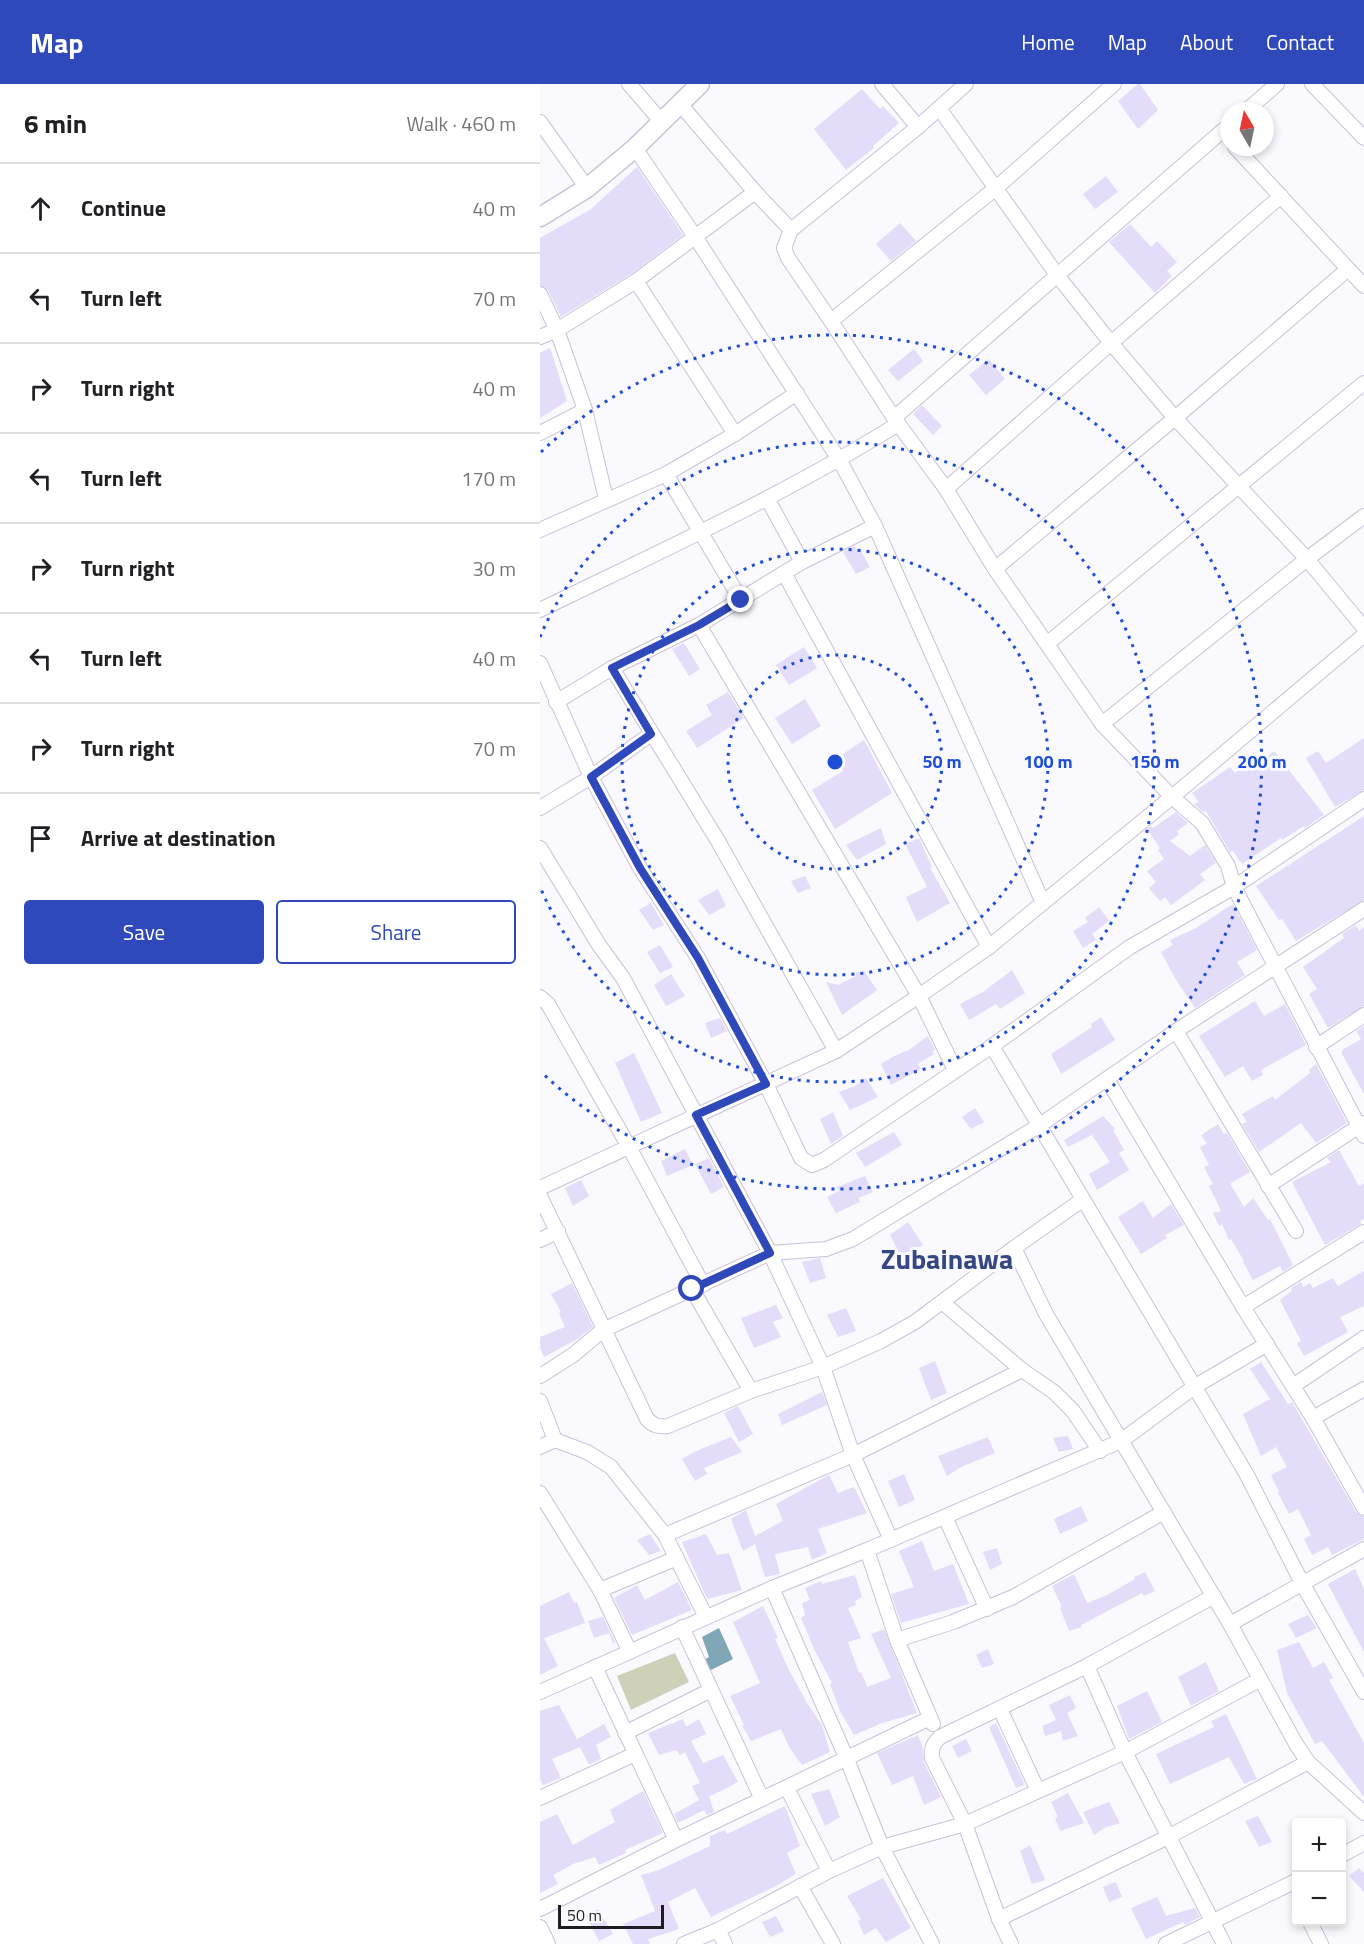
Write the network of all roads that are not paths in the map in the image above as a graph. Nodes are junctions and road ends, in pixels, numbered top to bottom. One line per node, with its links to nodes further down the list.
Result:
1 (629, 84): 11 (street)
2 (700, 84): 9 (street)
3 (882, 84): 13 (street)
4 (966, 84): 10 (street)
5 (1114, 84): 19 (street)
6 (1277, 84): 8 (street)
7 (1312, 84): 15 (street)
8 (1256, 102)
9 (680, 104): 11 (street); 20 (street)
10 (939, 108): 13 (street); 19 (street)
11 (661, 121): 16 (street)
12 (540, 122): 18 (street)
13 (918, 127): 23 (street)
14 (1220, 137): 26 (street)
15 (1364, 138)
16 (635, 148): 18 (street); 24 (street)
17 (1243, 156): 21 (street)
18 (587, 188): 22 (street)
19 (996, 188): 26 (street); 30 (street)
20 (755, 192): 23 (street); 24 (street)
21 (1281, 196): 25 (street); 33 (street)
22 (540, 217)
23 (791, 230): 30 (street)
24 (696, 238): 27 (street); 35 (street)
25 (1348, 269): 28 (street); 37 (street)
26 (1058, 275): 33 (street); 38 (street)
27 (636, 281): 31 (street); 40 (street)
28 (1364, 286)
29 (540, 294): 31 (street)
30 (831, 321): 38 (street)
31 (557, 330): 32 (street); 36 (street)
32 (540, 337)
33 (1111, 343): 37 (street); 44 (street)
34 (1364, 384): 43 (street)
35 (797, 393): 40 (street); 41 (street)
36 (585, 410): 39 (street); 45 (street)
37 (1175, 417): 43 (street); 53 (street)
38 (896, 421): 41 (street); 44 (street)
39 (540, 433)
40 (735, 434): 42 (street)
41 (840, 461): 46 (street); 48 (street)
42 (666, 474): 45 (street); 50 (street)
43 (1240, 485): 51 (street); 60 (street)
44 (946, 489): 53 (street)
45 (606, 499): 49 (street)
46 (768, 500): 50 (street); 52 (street)
47 (1364, 516): 51 (street)
48 (875, 526): 52 (street); 72 (street)
49 (540, 530)
50 (700, 532): 55 (street); 56 (street)
51 (1307, 559): 58 (street); 64 (street)
52 (802, 562): 54 (street)
53 (995, 569): 60 (street)
54 (784, 573): 55 (street); 74 (street)
55 (741, 600): 57 (street)
56 (540, 610)
57 (699, 625): 62 (street); 76 (street)
58 (1364, 628)
59 (1364, 634): 67 (street)
60 (1048, 643): 64 (street)
61 (540, 663): 63 (street)
62 (612, 668): 63 (street); 65 (street)
63 (550, 697): 66 (street)
64 (1102, 724): 67 (street)
65 (651, 734): 66 (street); 82 (street)
66 (591, 777): 69 (street); 85 (street)
67 (1172, 797): 71 (street); 72 (street)
68 (1364, 799): 71 (street)
69 (540, 808)
70 (540, 848): 86 (street)
71 (1234, 887): 75 (street); 80 (street)
72 (1042, 903): 74 (street)
73 (1364, 909): 75 (street)
74 (989, 947): 76 (street)
75 (1274, 967): 79 (street); 81 (street)
76 (919, 996): 82 (street); 83 (street)
77 (540, 997): 89 (street)
78 (1364, 1016): 81 (street)
79 (1176, 1031): 84 (street); 90 (street)
80 (992, 1046): 83 (street); 87 (street)
81 (1316, 1047): 88 (street)
82 (836, 1051): 85 (street)
83 (955, 1070): 85 (street)
84 (1107, 1078): 87 (street); 102 (street)
85 (766, 1084): 86 (street)
86 (696, 1115): 89 (street); 99 (street)
87 (1040, 1125): 93 (street); 99 (street)
88 (1362, 1128): 90 (street)
89 (628, 1147): 91 (street); 100 (street)
90 (1268, 1186): 95 (street)
91 (540, 1188)
92 (540, 1196): 94 (street)
93 (1082, 1200): 98 (street); 110 (street)
94 (558, 1231): 97 (street); 103 (street)
95 (1296, 1231)
96 (1364, 1232): 102 (street)
97 (540, 1240)
98 (1014, 1248): 101 (street); 116 (street)
99 (770, 1253): 100 (street); 106 (street)
100 (698, 1287): 103 (street); 112 (street)
101 (942, 1302): 106 (street); 107 (street)
102 (1243, 1307): 105 (street)
103 (603, 1330): 108 (street); 112 (street)
104 (1364, 1338): 109 (street)
105 (1267, 1344): 109 (street); 110 (street)
106 (823, 1367): 112 (street); 119 (street)
107 (1022, 1370): 118 (street); 119 (street)
108 (540, 1376)
109 (1293, 1386): 114 (street)
110 (1194, 1387): 116 (street); 129 (street)
111 (1364, 1389): 114 (street)
112 (751, 1391)
113 (540, 1401): 115 (street)
114 (1313, 1418): 121 (street)
115 (555, 1440): 117 (street); 124 (street)
116 (1121, 1441): 118 (street); 122 (street)
117 (540, 1447)
118 (1100, 1451): 123 (street)
119 (853, 1455): 124 (street); 125 (street)
120 (540, 1493): 131 (street)
121 (1364, 1508)
122 (1164, 1512): 132 (street); 133 (street)
123 (945, 1517): 125 (street); 133 (street)
124 (665, 1535): 128 (street)
125 (891, 1540): 127 (street)
126 (1364, 1549): 129 (street)
127 (867, 1550): 130 (street); 137 (street)
128 (676, 1558): 131 (street); 134 (street)
129 (1302, 1583): 135 (street); 144 (street)
130 (772, 1588): 134 (street); 151 (street)
131 (600, 1590): 138 (street)
132 (1214, 1596): 135 (street); 139 (street)
133 (987, 1609): 137 (street)
134 (706, 1617): 136 (street)
135 (1230, 1624): 141 (street)
136 (682, 1627): 138 (street); 142 (street)
137 (897, 1640): 146 (street)
138 (630, 1652): 140 (street)
139 (1087, 1666): 145 (street); 149 (street)
140 (595, 1667): 143 (street); 147 (street)
141 (1259, 1680): 149 (street); 152 (street)
142 (711, 1690): 147 (street); 156 (street)
143 (540, 1692)
144 (1364, 1692)
145 (1000, 1708): 148 (street); 154 (street)
146 (930, 1718): 148 (street); 151 (street)
147 (625, 1733): 150 (street)
148 (940, 1737): 158 (street)
149 (1125, 1752): 154 (street); 159 (street)
150 (635, 1754): 155 (street); 160 (street)
151 (846, 1757): 153 (street); 162 (street)
152 (1308, 1762): 157 (street); 159 (street)
153 (787, 1788): 156 (street); 164 (street)
154 (1038, 1791): 158 (street)
155 (540, 1798)
156 (762, 1799): 160 (street)
157 (1364, 1813)
158 (965, 1824): 162 (street); 168 (street)
159 (1168, 1837): 168 (street); 169 (street)
160 (676, 1840): 167 (street)
161 (1364, 1843): 163 (street)
162 (882, 1847): 164 (street); 177 (street)
163 (1346, 1853)
164 (828, 1871): 165 (street)
165 (800, 1886): 172 (street); 176 (street)
166 (1292, 1886): 169 (street)
167 (540, 1909)
168 (999, 1919): 178 (street)
169 (1212, 1922): 179 (street); 180 (street)
170 (1312, 1926): 181 (street)
171 (540, 1927): 173 (street)
172 (718, 1930): 174 (street); 175 (street)
173 (548, 1944)
174 (684, 1944)
175 (725, 1944)
176 (833, 1944)
177 (932, 1944)
178 (1011, 1944)
179 (1166, 1944)
180 (1224, 1944)
181 (1321, 1944)

